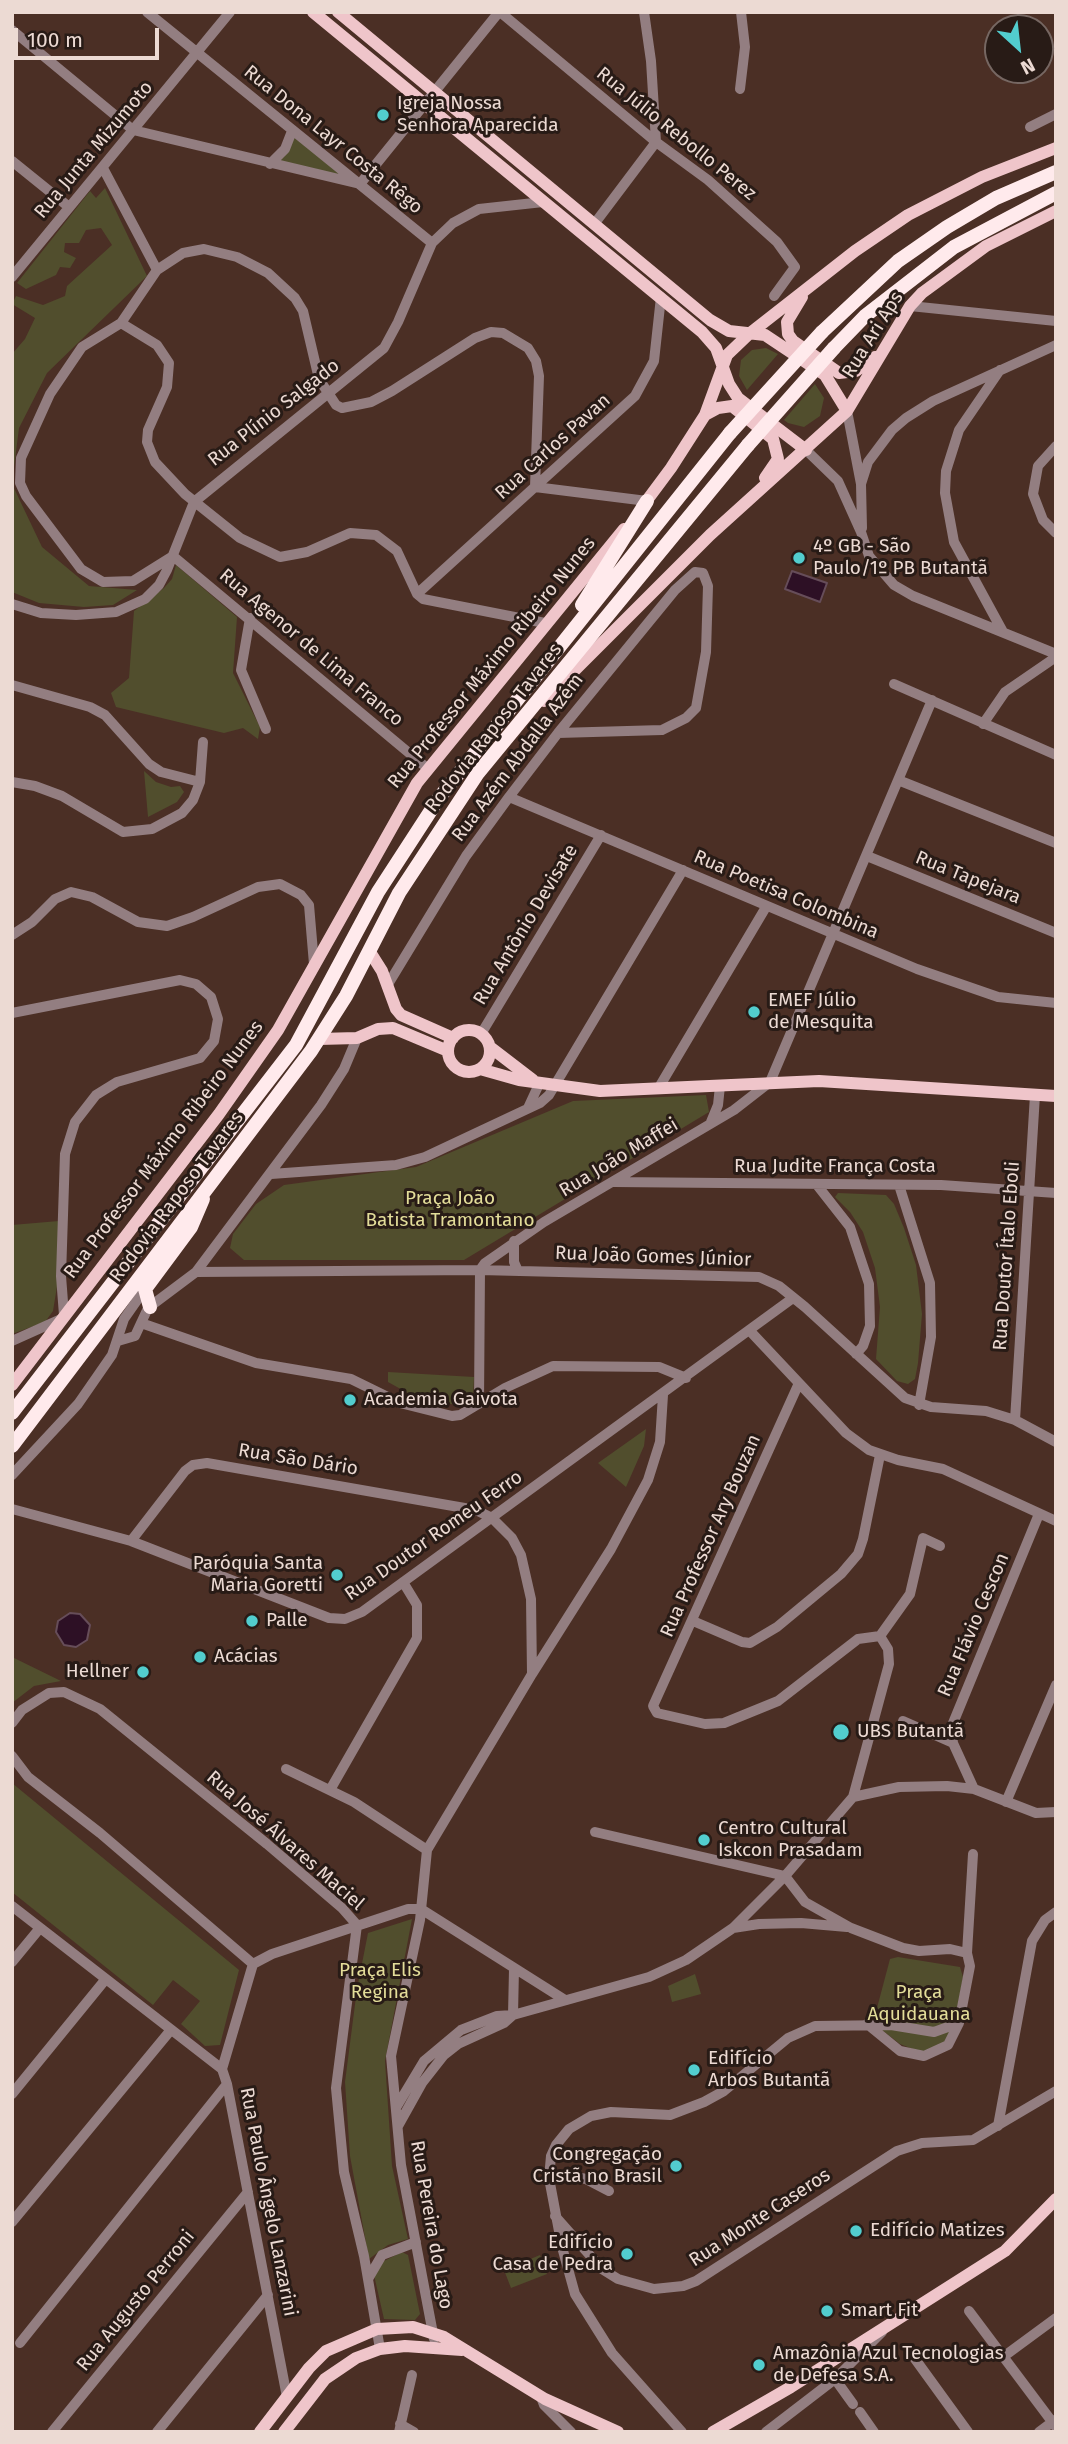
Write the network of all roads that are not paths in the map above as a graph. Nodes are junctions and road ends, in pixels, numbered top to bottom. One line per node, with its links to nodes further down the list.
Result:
1 (147, 12): 9 (street, Rua Dona Layr Costa Rêgo)
2 (230, 12): 9 (street, Rua Junta Mizumoto)
3 (313, 12): 12 (main road)
4 (338, 12): 11 (main road)
5 (500, 12): 11 (street); 17 (street, Rua Júlio Rebollo Perez)
6 (643, 12): 17 (street)
7 (741, 12): 10 (street)
8 (12, 30): 15 (street)
9 (197, 52): 15 (street, Rua Junta Mizumoto); 16 (street, Rua Dona Layr Costa Rêgo)
10 (740, 89)
11 (434, 91): 12 (street); 28 (main road)
12 (424, 104): 23 (street); 25 (main road)
13 (1056, 114): 14 (street)
14 (1030, 127)
15 (134, 130): 20 (street); 21 (street, Rua Junta Mizumoto)
16 (292, 131): 20 (street); 23 (street, Rua Dona Layr Costa Rêgo)
17 (656, 142): 28 (street); 33 (street, Rua Júlio Rebollo Perez)
18 (1056, 148): 32 (main road, Rua Professor Máximo Ribeiro Nunes)
19 (12, 161): 26 (street)
20 (270, 164): 23 (street)
21 (103, 168): 26 (street, Rua Junta Mizumoto); 30 (street)
22 (1056, 172): 61 (highway, Rodovia Raposo Tavares, bridge)
23 (360, 184): 29 (street, Rua Dona Layr Costa Rêgo)
24 (1056, 193): 66 (highway, Rodovia Raposo Tavares, bridge)
25 (543, 202): 29 (street, Rua Plínio Salgado); 34 (main road)
26 (69, 207): 31 (street, Rua Junta Mizumoto)
27 (1056, 211): 35 (main road, Rua Ari Aps)
28 (595, 223): 38 (main road)
29 (432, 243): 43 (street, Rua Plínio Salgado)
30 (157, 270): 37 (street); 43 (street)
31 (12, 277)
32 (806, 289): 38 (main road, Rua Professor Máximo Ribeiro Nunes); 40 (main road)
33 (774, 296)
34 (661, 297): 41 (main road); 49 (street, Rua Carlos Pavan)
35 (910, 306): 36 (street); 40 (main road, Rua Ari Aps)
36 (1056, 321)
37 (121, 323): 51 (street); 55 (street)
38 (749, 334): 41 (main road, Rua Professor Máximo Ribeiro Nunes); 44 (main road)
39 (1056, 345): 42 (street)
40 (881, 353): 44 (main road, Rua Ari Aps)
41 (722, 364): 45 (main road, Rua Professor Máximo Ribeiro Nunes); 47 (main road)
42 (1000, 370): 48 (street); 60 (street)
43 (328, 393): 49 (street); 51 (street, Rua Plínio Salgado)
44 (847, 411): 47 (main road, Rua Ari Aps); 48 (street)
45 (705, 415): 50 (main road, Rua Professor Máximo Ribeiro Nunes); 52 (main road)
46 (1056, 446): 54 (street)
47 (806, 450): 52 (main road, Rua Azém Abdalla Azém); 53 (street)
48 (861, 484): 53 (street)
49 (535, 487): 50 (street); 56 (street, Rua Carlos Pavan)
50 (647, 501): 59 (main road, Rua Professor Máximo Ribeiro Nunes); 61 (highway)
51 (194, 502): 55 (street, Rua Plínio Salgado); 56 (street)
52 (745, 502): 66 (main road, Rua Azém Abdalla Azém)
53 (861, 532): 60 (street)
54 (1056, 533)
55 (173, 556): 57 (street, Rua Plínio Salgado); 58 (street, Rua Agenor de Lima Franco)
56 (416, 594): 59 (street)
57 (12, 604)
58 (250, 618): 68 (street); 72 (street, Rua Agenor de Lima Franco)
59 (545, 623): 72 (main road, Rua Professor Máximo Ribeiro Nunes)
60 (1003, 632): 62 (street)
61 (560, 643): 132 (highway, Rodovia Raposo Tavares)
62 (1056, 656): 67 (street)
63 (894, 684): 65 (street)
64 (12, 685): 75 (street)
65 (932, 700): 67 (street); 73 (street)
66 (518, 724): 85 (highway, Rodovia Raposo Tavares)
67 (984, 724): 71 (street)
68 (267, 729)
69 (558, 733): 69 (street, Rua Azém Abdalla Azém); 76 (street, Rua Azém Abdalla Azém)
70 (203, 742): 75 (street)
71 (1056, 755)
72 (427, 768): 86 (main road, Rua Professor Máximo Ribeiro Nunes)
73 (898, 780): 78 (street); 79 (street)
74 (12, 782): 75 (street)
75 (200, 782)
76 (509, 797): 77 (street, Rua Poetisa Colombina); 87 (street, Rua Azém Abdalla Azém)
77 (601, 835): 80 (street, Rua Poetisa Colombina); 90 (street, Rua Antônio Devisate)
78 (1056, 844)
79 (867, 856): 82 (street, Rua Tapejara); 83 (street)
80 (683, 870): 81 (street, Rua Poetisa Colombina); 99 (street)
81 (766, 907): 83 (street, Rua Poetisa Colombina); 101 (street)
82 (1056, 933)
83 (833, 934): 88 (street, Rua Poetisa Colombina); 98 (street)
84 (12, 936): 86 (street)
85 (370, 952): 87 (main road); 93 (highway, Rodovia Raposo Tavares)
86 (315, 968): 120 (main road, Rua Professor Máximo Ribeiro Nunes)
87 (387, 986): 92 (main road)
88 (1056, 1003)
89 (12, 1013): 120 (street)
90 (481, 1034): 92 (main road); 94 (main road)
91 (357, 1038): 93 (main road); 95 (main road); 106 (street)
92 (453, 1038): 95 (main road)
93 (319, 1039): 110 (highway, Rodovia Raposo Tavares)
94 (490, 1047): 96 (main road); 97 (main road)
95 (449, 1051): 96 (main road)
96 (480, 1069): 97 (main road)
97 (536, 1081): 99 (main road); 104 (street)
98 (770, 1082): 100 (main road); 102 (main road); 105 (street, Rua João Maffei)
99 (554, 1086): 101 (main road); 104 (street)
100 (720, 1086): 101 (main road); 105 (street, Rua João Maffei)
101 (658, 1090)
102 (1035, 1095): 103 (main road); 111 (street, Rua Doutor Ítalo Eboli)
103 (1056, 1096)
104 (526, 1111): 106 (street)
105 (708, 1125): 107 (street, Rua João Maffei)
106 (271, 1174): 116 (street)
107 (614, 1182): 108 (street, Rua Judite França Costa); 113 (street, Rua João Maffei)
108 (817, 1185): 109 (street, Rua Judite França Costa); 125 (street)
109 (899, 1185): 111 (street, Rua Judite França Costa); 131 (street)
110 (206, 1187): 117 (highway); 135 (highway, Rodovia Raposo Tavares)
111 (1029, 1192): 112 (street, Rua Judite França Costa); 133 (street, Rua Doutor Ítalo Eboli)
112 (1056, 1193)
113 (514, 1241): 114 (street, Rua João Maffei); 115 (street)
114 (480, 1270): 115 (street, Rua João Gomes Júnior); 116 (street, Rua João Gomes Júnior); 130 (street)
115 (518, 1271): 118 (street, Rua João Gomes Júnior)
116 (197, 1272): 119 (street)
117 (145, 1289): 119 (highway); 124 (street)
118 (793, 1298): 122 (street, Rua Doutor Romeu Ferro); 125 (street, Rua João Gomes Júnior)
119 (150, 1307): 121 (street)
120 (63, 1317): 123 (street); 128 (main road, Rua Professor Máximo Ribeiro Nunes)
121 (141, 1323): 124 (street); 130 (street)
122 (750, 1331): 126 (street, Rua Doutor Romeu Ferro); 127 (street)
123 (12, 1341)
124 (118, 1341): 137 (street)
125 (856, 1354): 131 (street, Rua João Gomes Júnior)
126 (686, 1378): 129 (street, Rua Doutor Romeu Ferro); 130 (street)
127 (799, 1382): 136 (street); 145 (street, Rua Professor Ary Bouzan)
128 (12, 1385)
129 (663, 1395): 140 (street, Rua Doutor Romeu Ferro); 147 (street)
130 (479, 1404)
131 (919, 1405): 133 (street, Rua João Gomes Júnior)
132 (12, 1413)
133 (1015, 1420): 134 (street, Rua João Gomes Júnior)
134 (1056, 1443)
135 (12, 1446)
136 (880, 1455): 139 (street); 145 (street)
137 (12, 1475)
138 (12, 1509): 142 (street, Rua Doutor Romeu Ferro)
139 (1039, 1514): 141 (street); 151 (street, Rua Flávio Cescon)
140 (492, 1518): 142 (street, Rua São Dário); 144 (street, Rua Doutor Romeu Ferro); 147 (street)
141 (1056, 1521)
142 (131, 1541): 144 (street, Rua Doutor Romeu Ferro)
143 (940, 1546): 146 (street)
144 (402, 1582): 155 (street)
145 (693, 1621): 146 (street, Rua Professor Ary Bouzan)
146 (880, 1636): 156 (street)
147 (532, 1674): 160 (street)
148 (1056, 1685): 157 (street)
149 (903, 1721): 151 (street)
150 (12, 1723): 168 (street, Rua José Álvares Maciel)
151 (953, 1743): 154 (street)
152 (12, 1756): 174 (street)
153 (286, 1769): 155 (street)
154 (974, 1789): 156 (street); 157 (street)
155 (330, 1790): 160 (street)
156 (853, 1797): 162 (street)
157 (1006, 1802): 158 (street)
158 (1056, 1812)
159 (595, 1832): 162 (street)
160 (427, 1850): 164 (street, Rua Pereira do Lago)
161 (973, 1854): 172 (street)
162 (785, 1876): 170 (street); 171 (street)
163 (12, 1906): 169 (street, Rua Paulo Ângelo Lanzarini)
164 (421, 1909): 168 (street); 175 (street); 186 (street, Rua Pereira do Lago)
165 (1056, 1912): 166 (street)
166 (1045, 1920): 167 (street); 188 (street)
167 (1056, 1923)
168 (357, 1925): 174 (street); 198 (street, Rua José Álvares Maciel)
169 (40, 1928): 173 (street); 176 (street, Rua Paulo Ângelo Lanzarini)
170 (733, 1928): 171 (street); 177 (street)
171 (851, 1928): 172 (street)
172 (967, 1952): 180 (street)
173 (12, 1962)
174 (253, 1964): 182 (street)
175 (514, 1969): 177 (street); 178 (street)
176 (105, 1980): 181 (street, Rua Paulo Ângelo Lanzarini); 185 (street)
177 (565, 2000): 178 (street)
178 (513, 2015): 186 (street); 187 (street)
179 (867, 2023): 180 (street); 180 (street); 189 (street)
180 (959, 2023)
181 (170, 2031): 182 (street, Rua Paulo Ângelo Lanzarini); 195 (street)
182 (222, 2068): 183 (street, Rua Paulo Ângelo Lanzarini)
183 (227, 2084): 191 (street, Rua Paulo Ângelo Lanzarini); 205 (street)
184 (1056, 2091): 188 (street, Rua Monte Caseros)
185 (12, 2094)
186 (396, 2107): 187 (street, Rua Pereira do Lago)
187 (398, 2126): 197 (street, Rua Pereira do Lago)
188 (998, 2126): 194 (street, Rua Monte Caseros)
189 (549, 2178): 190 (street); 194 (street)
190 (609, 2191)
191 (248, 2192): 199 (street, Rua Paulo Ângelo Lanzarini); 219 (street, Rua Augusto Perroni)
192 (1056, 2199): 196 (main road)
193 (1056, 2214): 196 (main road)
194 (555, 2216): 226 (street)
195 (12, 2222)
196 (1030, 2228): 202 (main road)
197 (416, 2242): 198 (street); 204 (street, Rua Pereira do Lago)
198 (368, 2279): 203 (street, Rua José Álvares Maciel)
199 (268, 2295): 214 (street, Rua Paulo Ângelo Lanzarini); 220 (street)
200 (969, 2311): 210 (street)
201 (1056, 2318): 210 (street)
202 (888, 2325): 212 (street); 215 (main road)
203 (377, 2329): 204 (main road); 207 (street, Rua José Álvares Maciel); 214 (main road)
204 (433, 2332): 206 (street, Rua Pereira do Lago); 208 (main road)
205 (19, 2343)
206 (436, 2348): 207 (main road); 208 (main road)
207 (380, 2349): 222 (main road)
208 (465, 2350): 213 (main road)
209 (910, 2352): 231 (street)
210 (1003, 2357): 216 (street)
211 (412, 2375): 217 (street)
212 (835, 2379): 218 (street); 230 (street)
213 (541, 2397): 224 (street); 225 (main road)
214 (287, 2398): 221 (main road)
215 (736, 2421): 227 (main road); 228 (main road)
216 (1054, 2423): 232 (street)
217 (399, 2428): 223 (street)
218 (778, 2428): 229 (street)
219 (52, 2432)
220 (157, 2432)
221 (260, 2432)
222 (284, 2432)
223 (414, 2432)
224 (571, 2432)
225 (618, 2432)
226 (682, 2432)
227 (713, 2432)
228 (744, 2432)
229 (766, 2432)
230 (874, 2432)
231 (968, 2432)
232 (1039, 2432)

